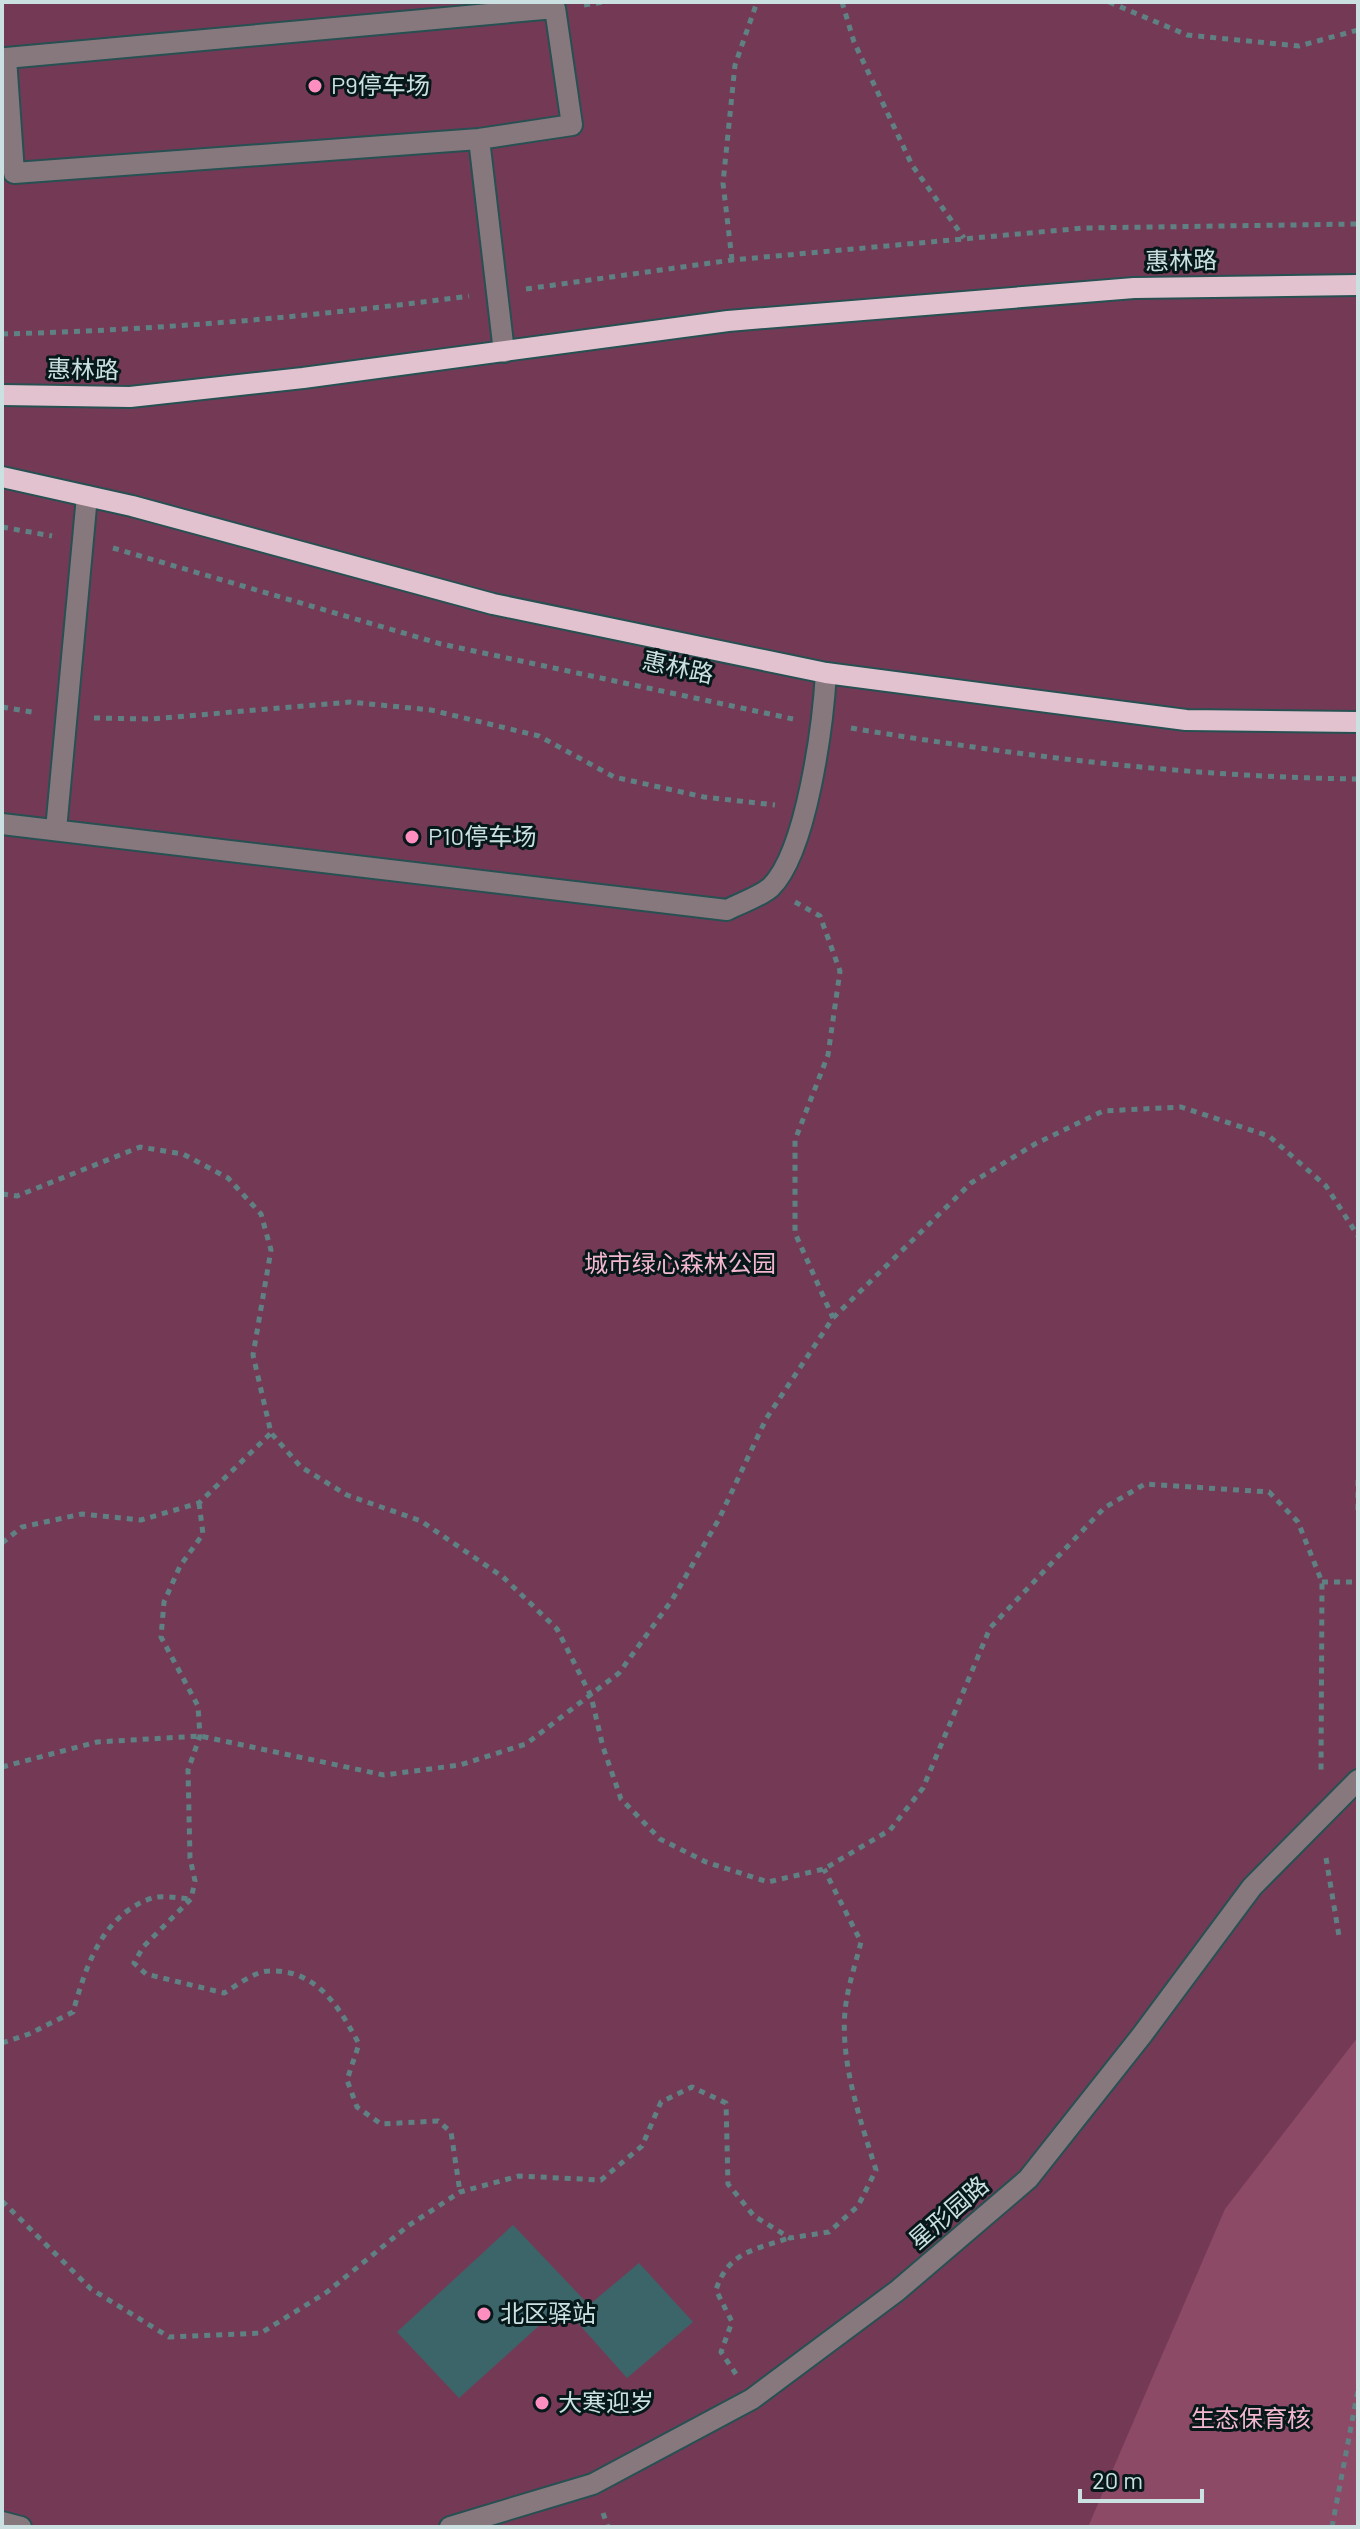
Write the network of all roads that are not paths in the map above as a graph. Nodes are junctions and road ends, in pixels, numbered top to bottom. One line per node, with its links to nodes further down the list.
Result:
1 (479, 139): 1 (street); 3 (street)
2 (1358, 285): 3 (main road, 惠林路)
3 (504, 352): 4 (main road, 惠林路)
4 (2, 395)
5 (2, 477): 6 (main road, 惠林路)
6 (87, 496): 7 (main road, 惠林路); 10 (street)
7 (826, 673): 8 (main road, 惠林路); 10 (street)
8 (1358, 722)
9 (2, 824): 10 (street)
10 (56, 830)
11 (1358, 1780): 14 (street, 星形园路)
12 (2, 2522): 13 (street)
13 (21, 2527)
14 (450, 2527)

